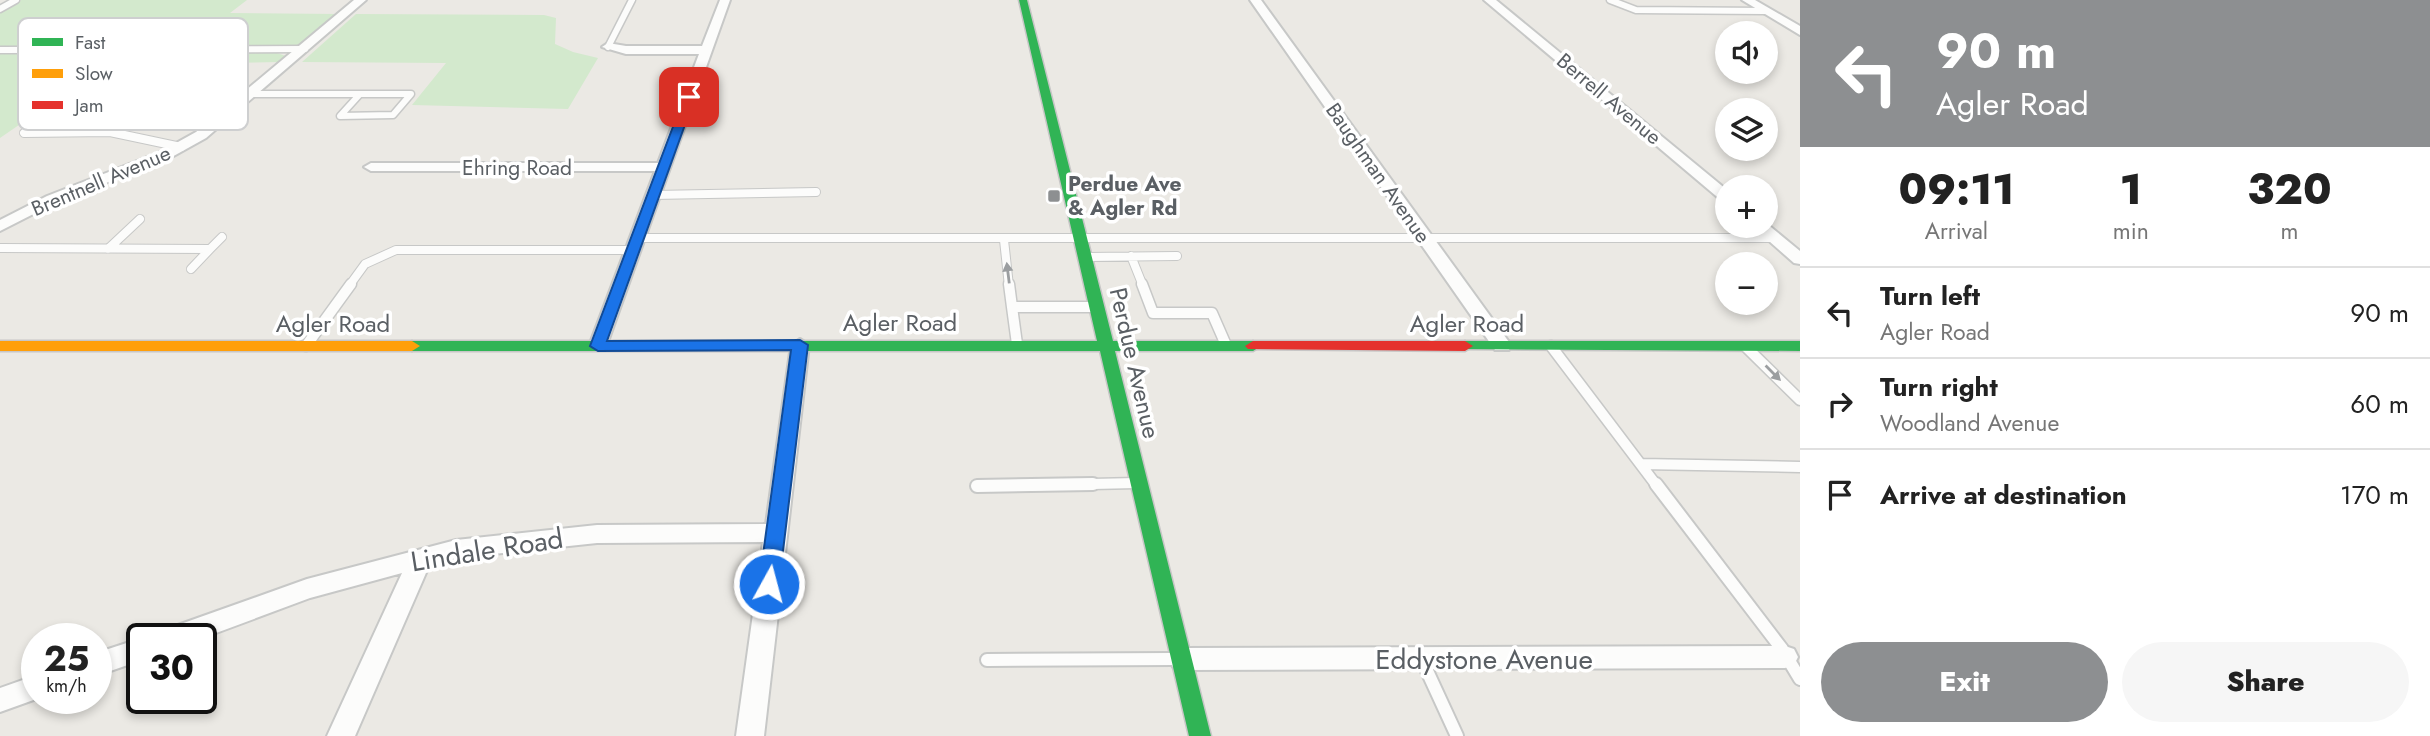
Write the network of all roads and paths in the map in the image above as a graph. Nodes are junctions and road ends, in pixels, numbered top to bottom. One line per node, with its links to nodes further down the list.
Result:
1 (16, 0): 10 (lane)
2 (361, 0): 15 (street, Brentnell Avenue)
3 (632, 0): 13 (lane)
4 (725, 0): 18 (street)
5 (1023, 0): 37 (main road, Perdue Avenue)
6 (1255, 0): 38 (street, Baughman Avenue)
7 (1489, 0): 29 (street, Berrell Avenue)
8 (1610, 0): 11 (lane)
9 (1747, 0): 11 (street)
10 (0, 9)
11 (1765, 11): 12 (street)
12 (1800, 31)
13 (608, 47): 18 (street)
14 (248, 49): 15 (lane)
15 (305, 49): 19 (street, Brentnell Avenue)
16 (0, 50): 17 (lane)
17 (18, 50)
18 (707, 50): 28 (street)
19 (253, 94): 20 (lane); 21 (street, Brentnell Avenue)
20 (360, 94): 20 (lane)
21 (248, 98)
22 (28, 130): 25 (lane)
23 (113, 130): 25 (lane)
24 (204, 130): 26 (street, Brentnell Avenue)
25 (110, 132): 26 (lane)
26 (181, 147): 33 (street, Brentnell Avenue)
27 (371, 167): 28 (street, Ehring Road)
28 (663, 167): 31 (street)
29 (1715, 188)
30 (816, 192): 31 (lane)
31 (653, 195): 39 (street)
32 (140, 219): 41 (lane)
33 (0, 226)
34 (222, 237): 42 (lane)
35 (1775, 238): 38 (lane); 46 (street)
36 (1004, 240): 37 (lane); 39 (lane); 48 (lane, one-way to 36)
37 (1082, 240): 38 (lane); 45 (main road, Perdue Avenue)
38 (1426, 240): 57 (street, Baughman Avenue)
39 (635, 244): 55 (lane); 56 (street)
40 (0, 248): 41 (lane)
41 (107, 249): 42 (lane)
42 (210, 249): 47 (lane)
43 (1131, 256): 44 (lane); 45 (lane); 53 (lane)
44 (1177, 256)
45 (1086, 257): 49 (main road, Perdue Avenue)
46 (1800, 259)
47 (191, 269)
48 (1012, 307): 49 (lane); 50 (lane)
49 (1098, 307): 52 (main road, Perdue Avenue)
50 (1017, 344): 51 (main road, Agler Road); 52 (main road, Agler Road)
51 (800, 345): 56 (main road, Agler Road); 66 (street)
52 (1107, 345): 53 (main road, Agler Road); 64 (main road, Perdue Avenue)
53 (1226, 345): 57 (main road, Agler Road)
54 (0, 346): 55 (main road, Agler Road)
55 (306, 346): 56 (main road, Agler Road)
56 (598, 346)
57 (1502, 346): 58 (main road, Agler Road)
58 (1550, 346): 59 (main road, Agler Road); 62 (lane)
59 (1746, 346): 60 (main road, Agler Road); 61 (lane, one-way to 61)
60 (1800, 346)
61 (1800, 400)
62 (1641, 464): 63 (lane); 69 (lane)
63 (1800, 467)
64 (1140, 483): 65 (lane); 70 (main road, Perdue Avenue)
65 (977, 486)
66 (775, 533): 67 (street, Lindale Road); 77 (street)
67 (421, 558): 68 (street, Lindale Road); 76 (street)
68 (214, 623)
69 (1786, 657): 72 (street, Eddystone Avenue); 73 (lane)
70 (1182, 659): 71 (lane); 72 (street, Eddystone Avenue); 78 (main road, Perdue Avenue)
71 (986, 660)
72 (1422, 660): 79 (lane)
73 (1800, 679)
74 (21, 693): 75 (street)
75 (0, 700)
76 (341, 736)
77 (750, 736)
78 (1200, 736)
79 (1457, 736)

